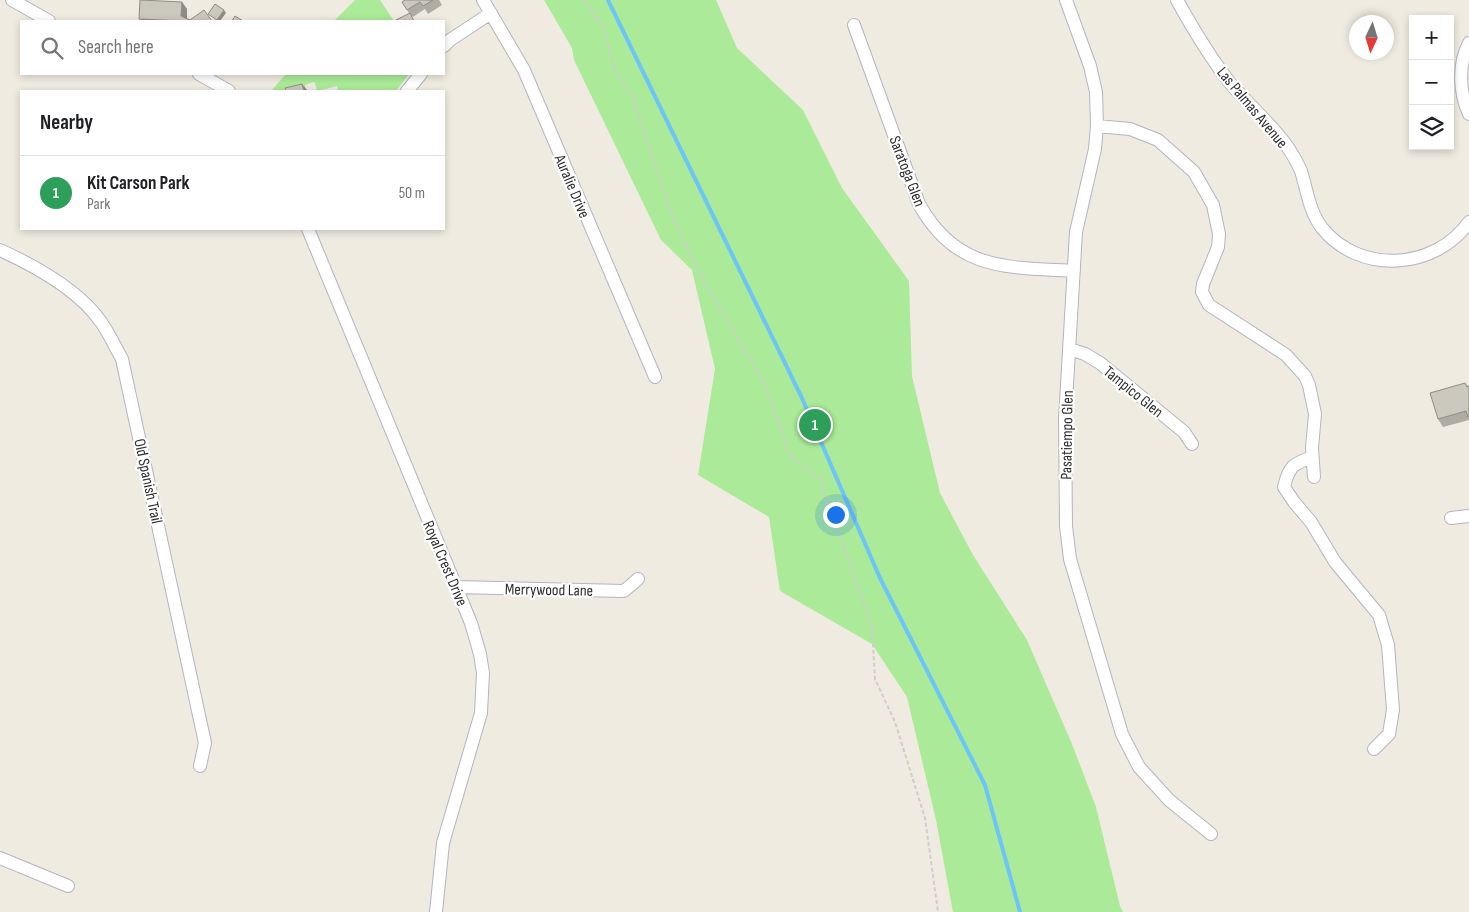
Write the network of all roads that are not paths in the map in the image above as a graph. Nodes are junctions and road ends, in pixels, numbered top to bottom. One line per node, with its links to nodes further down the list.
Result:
1 (12, 0): 6 (street)
2 (484, 0): 5 (street, Auralie Drive)
3 (1066, 0): 15 (street, Pasatiempo Glen)
4 (1177, 0): 16 (street, Las Palmas Avenue)
5 (490, 13): 9 (street); 21 (street, Auralie Drive)
6 (47, 20)
7 (854, 25): 19 (street, Saratoga Glen)
8 (1469, 43): 14 (street)
9 (445, 45)
10 (201, 75): 12 (street)
11 (420, 75): 13 (street)
12 (227, 90)
13 (408, 90)
14 (1469, 114)
15 (1097, 126): 19 (street, Pasatiempo Glen); 23 (street)
16 (1469, 222)
17 (308, 230): 28 (street, Royal Crest Drive)
18 (0, 250): 30 (street, Old Spanish Trail)
19 (1074, 271): 20 (street, Pasatiempo Glen)
20 (1068, 349): 22 (street, Tampico Glen); 31 (street, Pasatiempo Glen)
21 (655, 377)
22 (1192, 444)
23 (1312, 457): 24 (street); 29 (street)
24 (1314, 477)
25 (1469, 516): 26 (street)
26 (1451, 518)
27 (638, 580): 28 (street, Merrywood Lane)
28 (456, 587): 34 (street, Royal Crest Drive)
29 (1374, 749)
30 (200, 766)
31 (1211, 834)
32 (0, 858): 33 (street)
33 (68, 886)
34 (436, 912)

